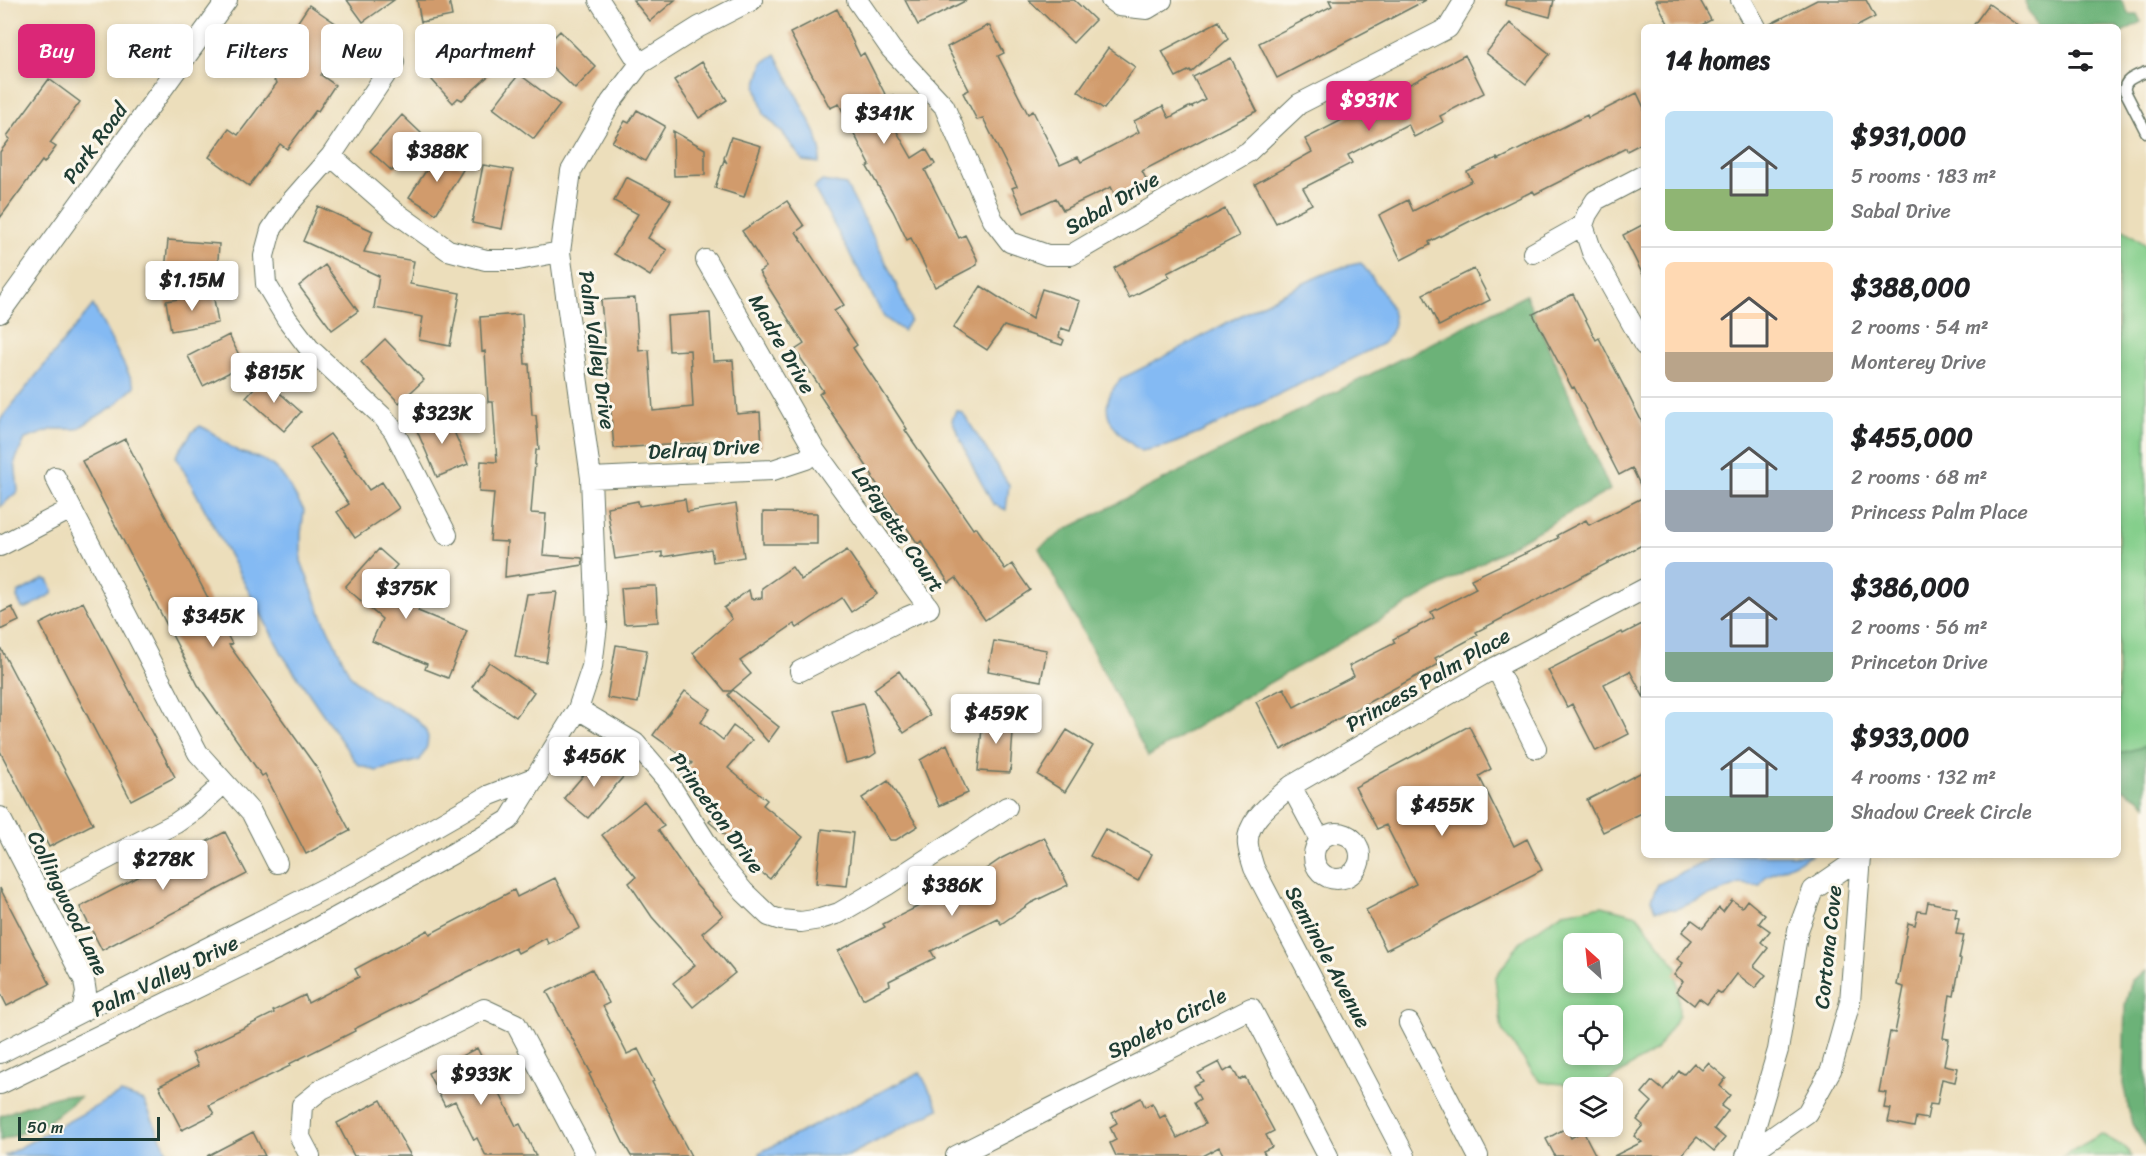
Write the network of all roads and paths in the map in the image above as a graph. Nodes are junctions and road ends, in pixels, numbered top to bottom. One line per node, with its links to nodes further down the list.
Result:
1 (227, 0): 20 (street, Park Road)
2 (598, 0): 10 (street)
3 (752, 0): 10 (street, Palm Valley Drive)
4 (857, 0): 7 (street, Sabal Drive)
5 (1112, 0): 6 (street)
6 (1162, 0)
7 (1465, 0)
8 (1741, 0): 9 (street)
9 (1754, 24)
10 (640, 64): 17 (street, Palm Valley Drive)
11 (2146, 72): 13 (lane)
12 (383, 78): 14 (street)
13 (2146, 132)
14 (331, 156): 17 (street); 26 (street)
15 (1641, 177): 16 (street)
16 (1583, 225): 18 (street); 21 (street)
17 (560, 252): 24 (street, Palm Valley Drive)
18 (1533, 253)
19 (706, 260): 22 (street, Madre Drive)
20 (0, 313)
21 (1641, 340)
22 (815, 451): 24 (street, Delray Drive); 30 (street, Lafayette Court)
23 (55, 477): 25 (street)
24 (591, 478): 31 (street, Palm Valley Drive)
25 (71, 509): 27 (street); 34 (street)
26 (447, 535)
27 (0, 546)
28 (1641, 592): 29 (street, Princess Palm Place)
29 (1496, 667): 32 (street); 35 (street, Princess Palm Place)
30 (801, 671)
31 (578, 709): 33 (street, Palm Valley Drive); 36 (street, Princeton Drive)
32 (1536, 748)
33 (536, 777): 42 (street, Palm Valley Drive); 44 (street, Palm Valley Drive)
34 (224, 783): 41 (street); 43 (street)
35 (1291, 786): 38 (street); 54 (street, Seminole Avenue)
36 (1007, 807)
37 (0, 817): 43 (street, Collingwood Lane)
38 (1320, 840)
39 (1860, 858): 49 (street, Cortona Cove)
40 (1861, 858): 49 (street, Cortona Cove)
41 (277, 863)
42 (337, 881): 44 (street); 45 (street, Palm Valley Drive)
43 (39, 894): 45 (street, Collingwood Lane)
44 (351, 909): 48 (street, Palm Valley Drive)
45 (82, 1011): 47 (street, Palm Valley Drive)
46 (1409, 1023): 55 (street)
47 (0, 1053)
48 (0, 1084)
49 (1746, 1155)
50 (310, 1156): 51 (street)
51 (586, 1156)
52 (956, 1156): 53 (street, Spoleto Circle)
53 (1328, 1156)
54 (1405, 1156)
55 (1478, 1156)

